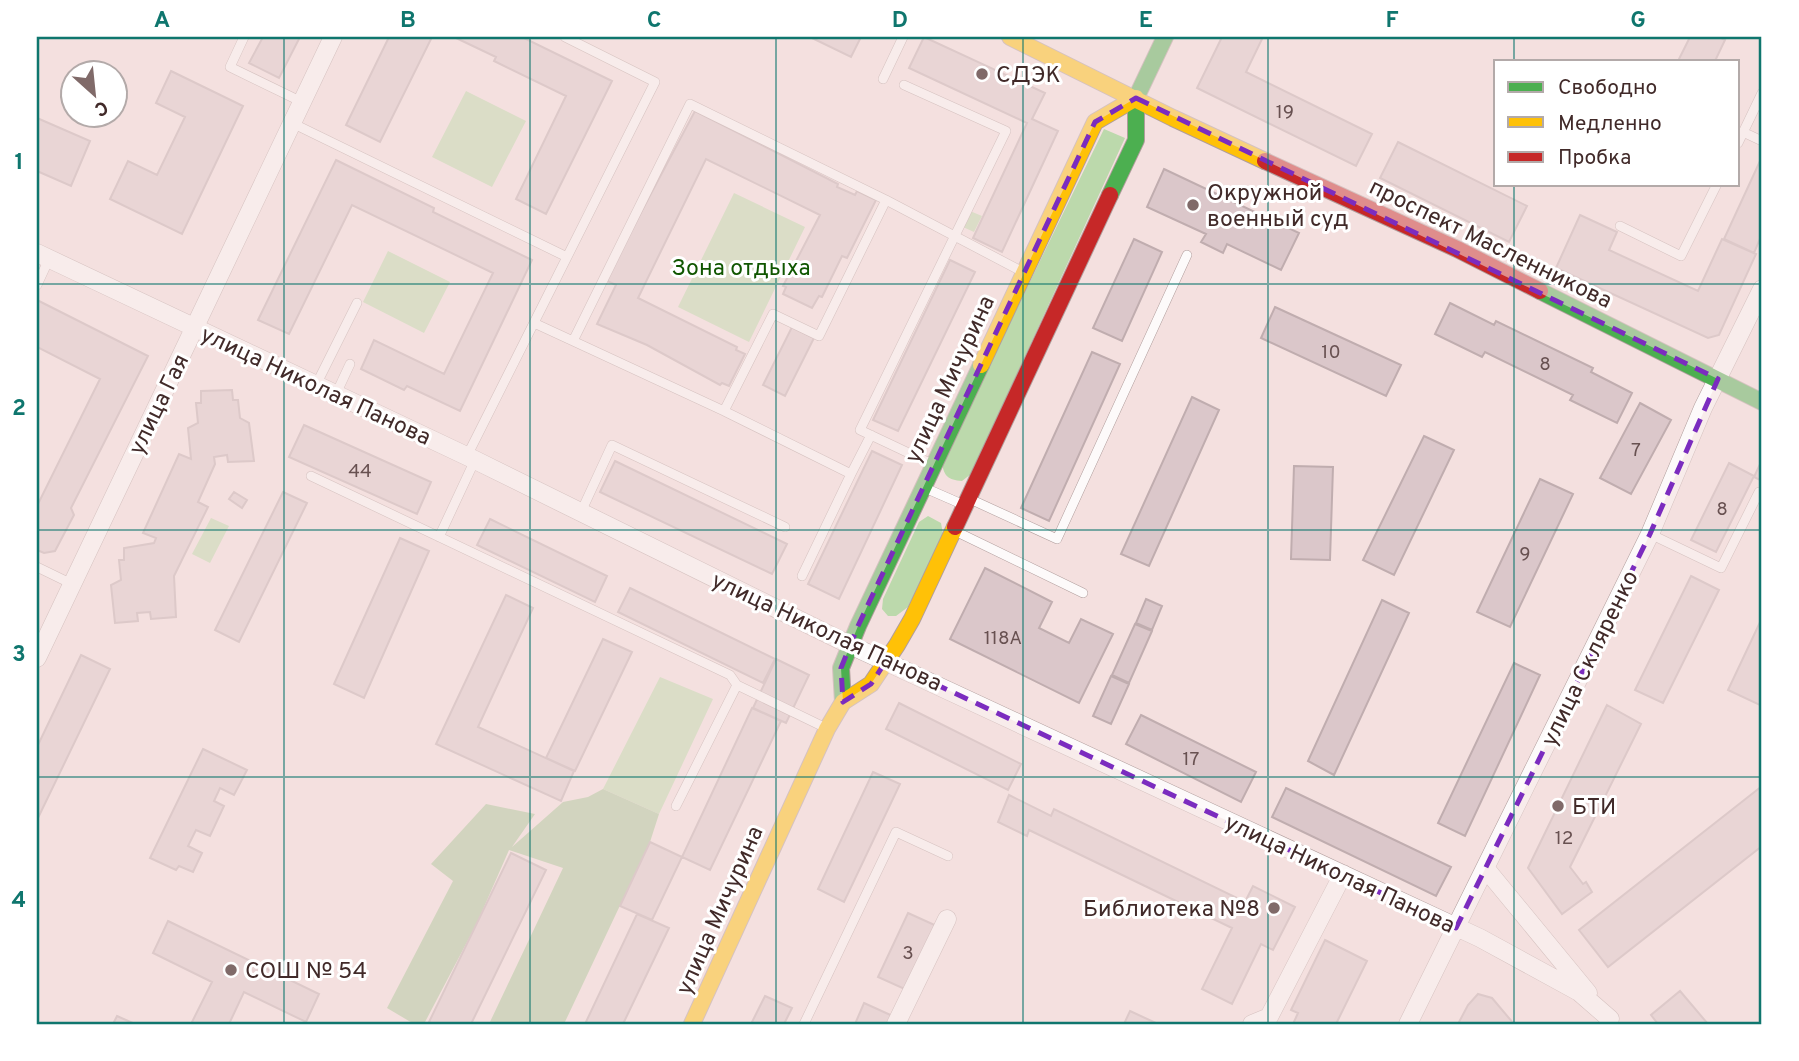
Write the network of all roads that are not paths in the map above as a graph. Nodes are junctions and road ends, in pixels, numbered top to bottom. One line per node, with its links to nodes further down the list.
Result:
1 (244, 37): 11 (lane)
2 (333, 37): 11 (street, улица Гая)
3 (565, 37): 22 (lane)
4 (903, 37): 7 (lane)
5 (1010, 37): 10 (main road, проспект Масленникова)
6 (1165, 37): 10 (main road, улица Мичурина)
7 (883, 79)
8 (904, 85): 19 (lane)
9 (1762, 93): 13 (lane)
10 (1136, 98): 23 (main road, улица Мичурина); 31 (main road, проспект Масленникова); 43 (main road, улица Мичурина)
11 (302, 102): 12 (street, улица Гая)
12 (292, 123): 22 (lane); 28 (street, улица Гая)
13 (1743, 132): 14 (lane); 15 (lane)
14 (1740, 139)
15 (1762, 142)
16 (1716, 186): 18 (lane)
17 (886, 200): 19 (lane); 29 (lane); 35 (lane)
18 (1620, 226)
19 (955, 238): 23 (lane); 36 (lane)
20 (1187, 255): 43 (lane)
21 (43, 256): 24 (lane); 28 (street, улица Николая Панова)
22 (567, 257): 27 (lane)
23 (1024, 272): 38 (main road, улица Мичурина)
24 (37, 285)
25 (1762, 289): 31 (street, улица Скляренко)
26 (357, 303): 32 (lane)
27 (534, 323): 29 (lane); 37 (lane)
28 (195, 327): 32 (street, улица Николая Панова); 51 (street, улица Гая)
29 (573, 341): 35 (lane)
30 (350, 364): 33 (lane)
31 (1718, 379): 34 (main road, проспект Масленникова); 47 (street, улица Скляренко)
32 (316, 384): 33 (street, улица Николая Панова)
33 (336, 394): 37 (street, улица Николая Панова)
34 (1762, 402)
35 (723, 411): 39 (lane)
36 (871, 435): 38 (lane); 39 (lane)
37 (471, 458): 44 (street, улица Николая Панова); 48 (lane)
38 (934, 465): 41 (main road, улица Мичурина)
39 (852, 474): 50 (lane)
40 (312, 476): 48 (lane)
41 (924, 487): 43 (lane); 53 (main road, улица Мичурина)
42 (1762, 494): 47 (lane)
43 (967, 502): 46 (main road, улица Мичурина)
44 (581, 512): 45 (lane); 53 (street, улица Николая Панова)
45 (785, 527)
46 (954, 530): 52 (lane); 55 (main road, улица Мичурина)
47 (1650, 534): 61 (street, улица Скляренко)
48 (439, 537): 56 (lane)
49 (37, 567): 51 (lane)
50 (802, 576)
51 (72, 584): 54 (street, улица Гая)
52 (1083, 593)
53 (850, 645): 55 (street, улица Николая Панова); 57 (main road, улица Мичурина)
54 (37, 658)
55 (886, 661): 57 (main road, улица Мичурина); 62 (street, улица Николая Панова)
56 (737, 685): 58 (lane); 59 (lane)
57 (843, 702): 58 (main road, улица Мичурина)
58 (827, 729): 67 (main road, улица Мичурина)
59 (676, 806)
60 (948, 856): 68 (lane)
61 (1486, 869): 64 (street, улица Скляренко); 66 (street, улица Николая Панова)
62 (1343, 874): 64 (street, улица Николая Панова); 65 (street)
63 (947, 919): 69 (street)
64 (1456, 928): 66 (street, улица Николая Панова); 70 (street, улица Скляренко)
65 (1263, 1022)
66 (1612, 1022)
67 (692, 1024)
68 (804, 1024)
69 (896, 1024)
70 (1408, 1024)

